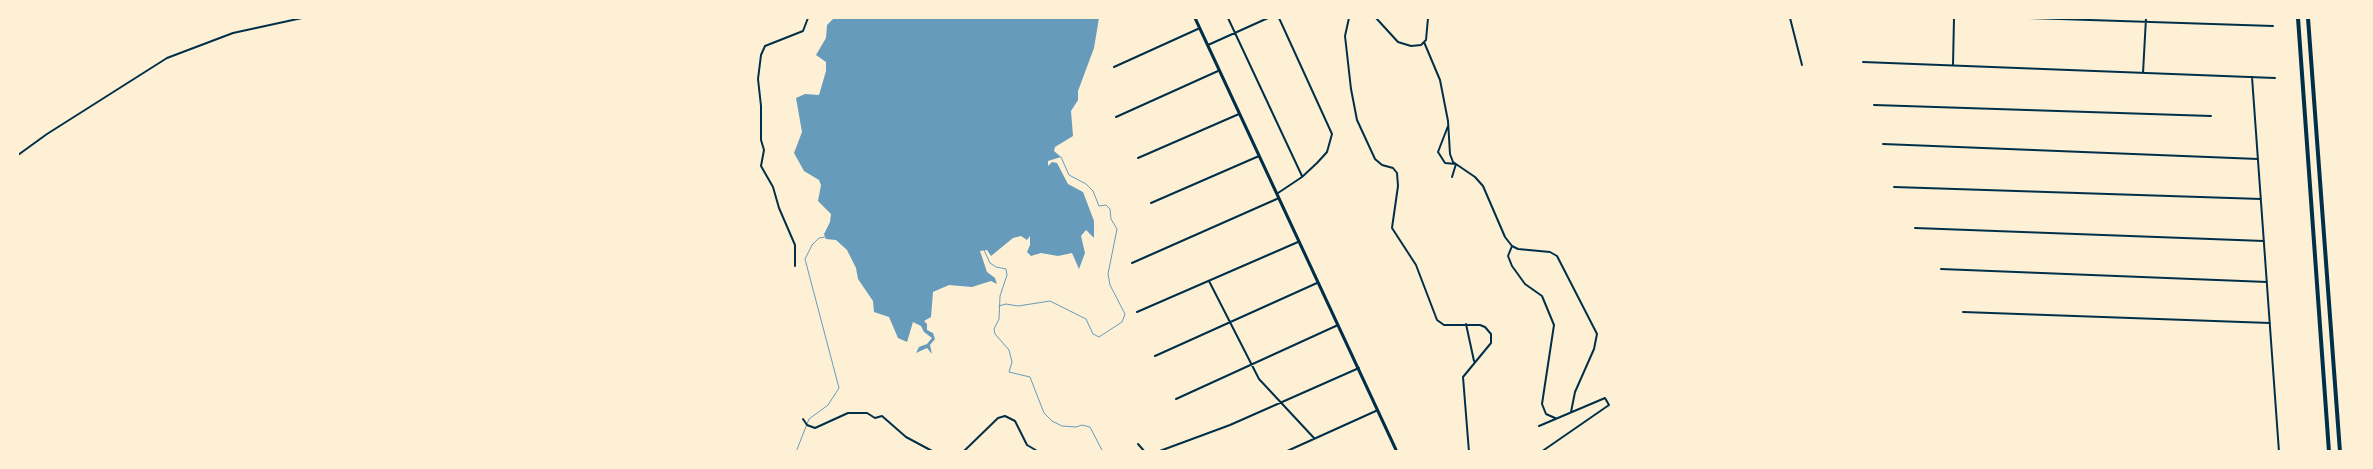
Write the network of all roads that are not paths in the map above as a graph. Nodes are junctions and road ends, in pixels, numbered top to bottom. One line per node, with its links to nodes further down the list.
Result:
1 (302, 18): 36 (street)
2 (808, 18): 53 (street)
3 (1195, 18): 18 (main road)
4 (1228, 18): 19 (street)
5 (1268, 18): 19 (street)
6 (1279, 18): 41 (street)
7 (1349, 18): 62 (street)
8 (1376, 18): 20 (street)
9 (1428, 18): 20 (street)
10 (1790, 18): 23 (street)
11 (1954, 18): 24 (street)
12 (2029, 18): 16 (street)
13 (2146, 18): 16 (street)
14 (2298, 18): 87 (highway)
15 (2308, 18): 88 (highway)
16 (2146, 22): 17 (street); 27 (street)
17 (2273, 26)
18 (1200, 28): 21 (main road); 25 (street)
19 (1235, 33): 21 (street); 41 (street)
20 (1424, 42): 34 (street)
21 (1208, 46): 26 (main road)
22 (1863, 62): 24 (street)
23 (1802, 65)
24 (1953, 65): 27 (street)
25 (1114, 67)
26 (1220, 70): 31 (main road); 33 (street)
27 (2143, 73): 28 (street)
28 (2252, 77): 29 (street); 39 (street)
29 (2276, 78)
30 (1874, 105): 32 (street)
31 (1240, 113): 37 (main road); 38 (street)
32 (2211, 116)
33 (1116, 117)
34 (1448, 126): 40 (street); 40 (street)
35 (1883, 144): 39 (street)
36 (18, 155)
37 (1260, 156): 44 (main road); 47 (street)
38 (1138, 158)
39 (2258, 159): 46 (street)
40 (1456, 164): 42 (street); 51 (street)
41 (1302, 177): 44 (street)
42 (1452, 177)
43 (1894, 187): 46 (street)
44 (1278, 193): 45 (main road)
45 (1280, 198): 50 (main road); 52 (street)
46 (2261, 199): 49 (street)
47 (1151, 203)
48 (1915, 228): 49 (street)
49 (2264, 240): 57 (street)
50 (1300, 241): 55 (street); 56 (main road)
51 (1512, 246): 71 (street); 72 (street)
52 (1132, 263)
53 (795, 266)
54 (1941, 269): 57 (street)
55 (1209, 281): 58 (street); 60 (street)
56 (1319, 282): 60 (street); 63 (main road)
57 (2267, 282): 61 (street)
58 (1138, 312)
59 (1963, 312): 61 (street)
60 (1230, 322): 64 (street); 66 (street)
61 (2270, 323): 86 (street)
62 (1466, 324): 65 (street); 65 (street)
63 (1339, 325): 66 (street); 67 (main road)
64 (1155, 356)
65 (1474, 361): 84 (street)
66 (1252, 364): 68 (street); 69 (street)
67 (1359, 368): 69 (street); 70 (main road)
68 (1176, 399)
69 (1280, 403): 75 (street); 81 (street)
70 (1378, 410): 75 (street); 83 (main road)
71 (1571, 412): 72 (street); 85 (street)
72 (1555, 418): 74 (street)
73 (802, 419): 77 (street)
74 (1539, 426)
75 (1314, 438): 82 (street)
76 (1138, 444): 80 (street)
77 (934, 452)
78 (963, 452): 79 (street)
79 (1038, 452)
80 (1145, 452)
81 (1157, 452)
82 (1285, 452)
83 (1397, 452)
84 (1469, 452)
85 (1541, 452)
86 (2279, 452)
87 (2329, 452)
88 (2340, 452)

